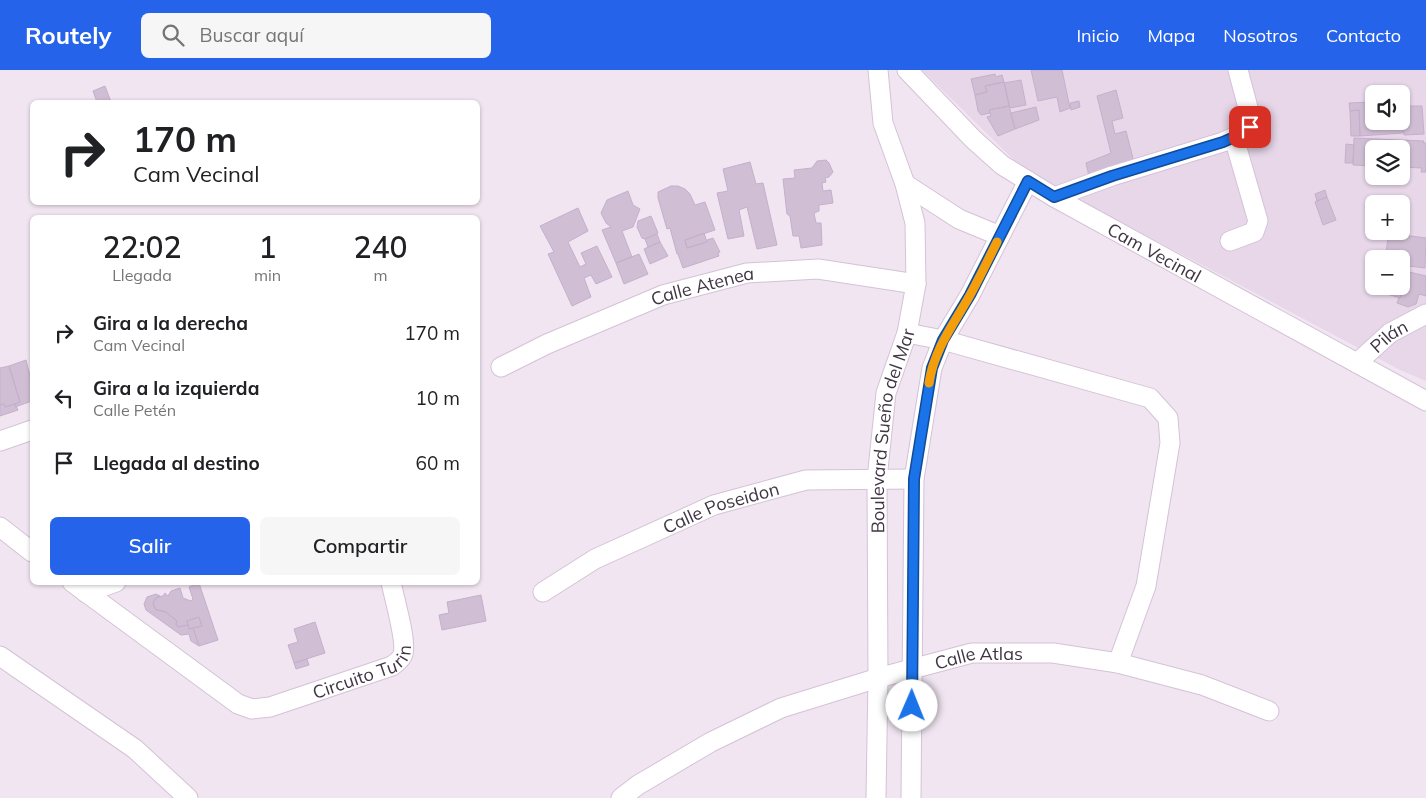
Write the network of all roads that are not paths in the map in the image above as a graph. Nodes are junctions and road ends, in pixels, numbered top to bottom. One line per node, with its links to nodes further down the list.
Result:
1 (878, 70): 6 (street, Boulevard Sueño del Mar)
2 (907, 70): 5 (street, Cam Vecinal)
3 (1238, 70): 4 (street)
4 (1234, 138): 7 (street); 9 (street)
5 (1028, 181): 7 (street, Cam Vecinal); 8 (street, Boulevard Sueño del Mar)
6 (905, 184): 8 (street); 10 (street, Boulevard Sueño del Mar)
7 (1054, 197): 14 (street, Cam Vecinal)
8 (1000, 236): 13 (street, Boulevard Sueño del Mar)
9 (1230, 241)
10 (916, 284): 12 (street, Boulevard Sueño del Mar); 15 (street, Calle Atenea)
11 (1426, 314): 14 (street, Pilán)
12 (907, 333): 13 (street); 19 (street, Boulevard Sueño del Mar)
13 (943, 340): 20 (street, Boulevard Sueño del Mar); 28 (street)
14 (1357, 363): 16 (street, Cam Vecinal)
15 (501, 367)
16 (1426, 401)
17 (30, 431): 18 (street)
18 (0, 441)
19 (877, 479): 20 (street, Calle Poseidon); 26 (street, Calle Poseidon); 30 (street, Boulevard Sueño del Mar)
20 (914, 479): 29 (street, Boulevard Sueño del Mar)
21 (0, 527): 22 (street)
22 (30, 550)
23 (98, 585): 25 (street)
24 (392, 585): 25 (street, Circuito Turin)
25 (79, 588)
26 (543, 592)
27 (0, 656): 32 (street)
28 (1118, 663): 29 (street, Calle Atlas); 31 (street, Calle Atlas)
29 (913, 669): 30 (street, Calle Atlas); 35 (street, Boulevard Sueño del Mar)
30 (878, 678): 33 (street, Calle Atlas); 34 (street, Boulevard Sueño del Mar)
31 (1269, 711)
32 (184, 797)
33 (621, 798)
34 (876, 798)
35 (911, 798)

